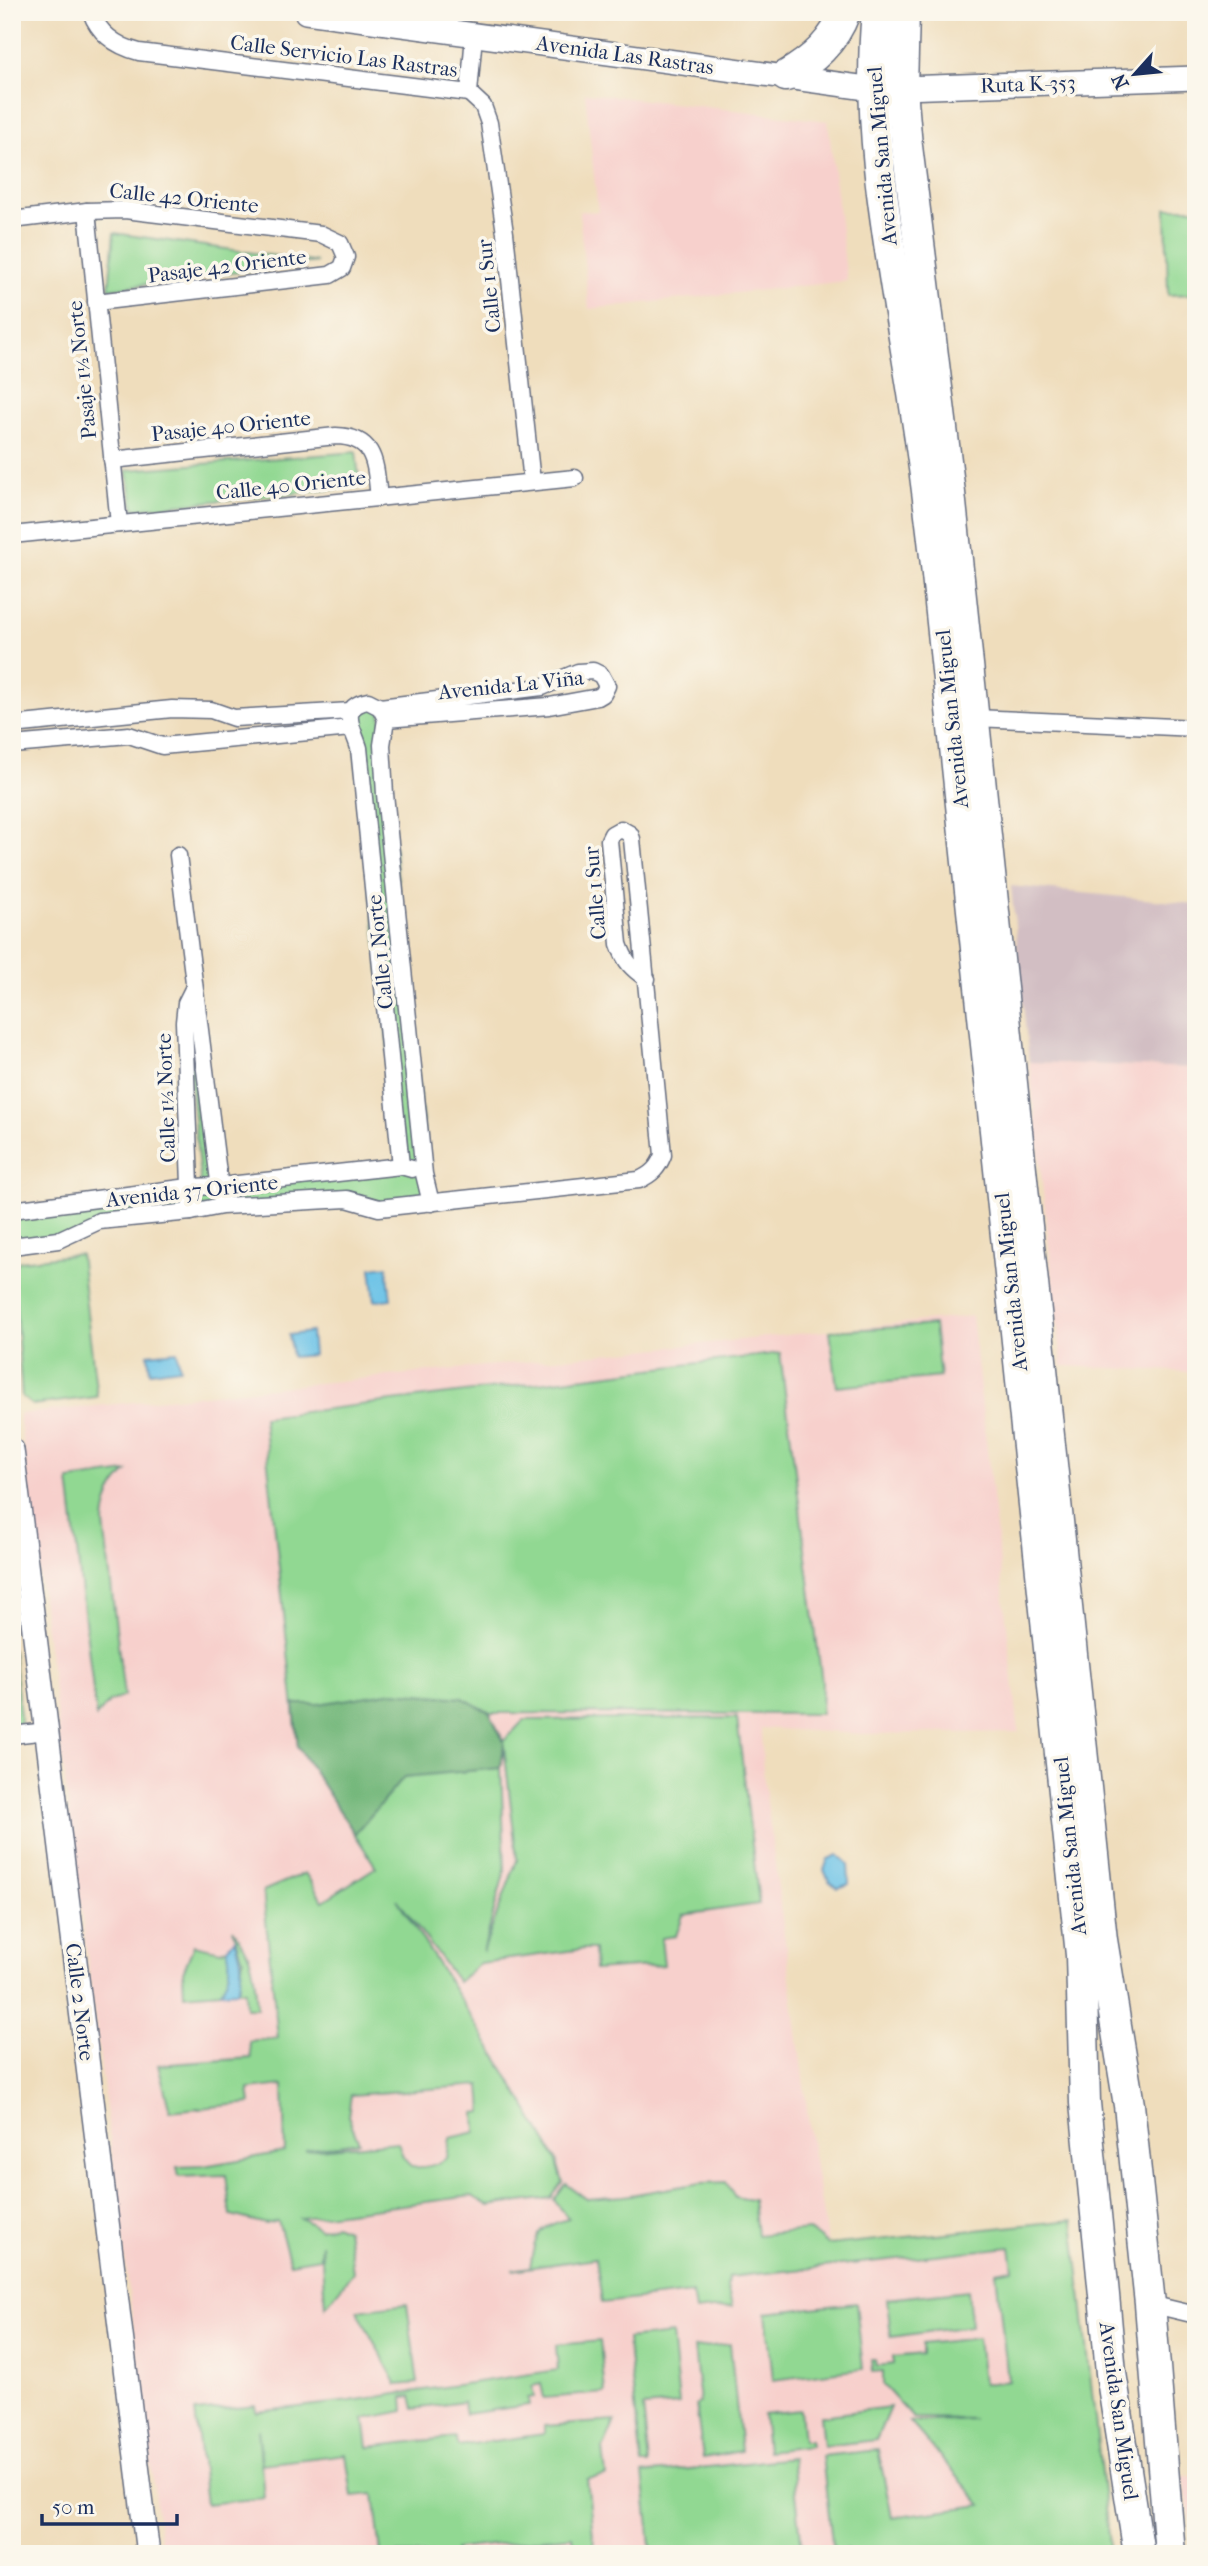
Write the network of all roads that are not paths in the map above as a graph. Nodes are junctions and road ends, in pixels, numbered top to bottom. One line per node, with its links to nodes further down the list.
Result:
1 (91, 12): 10 (street, Calle Servicio Las Rastras)
2 (306, 12): 6 (main road, Avenida Las Rastras)
3 (845, 12): 7 (highway)
4 (877, 12): 9 (highway, Avenida San Miguel)
5 (904, 12): 9 (highway, Avenida San Miguel)
6 (474, 35): 7 (main road, Avenida Las Rastras); 10 (street, Calle Servicio Las Rastras)
7 (786, 76): 9 (main road, Avenida Las Rastras)
8 (1196, 78): 9 (main road, Ruta K-353)
9 (888, 89): 23 (highway, Avenida San Miguel); 47 (highway, Avenida San Miguel)
10 (469, 93): 17 (street, Calle 1 Sur)
11 (87, 211): 12 (street, Calle 42 Oriente); 13 (street, Calle 42 Oriente); 14 (street, Pasaje 1½ Norte)
12 (12, 220)
13 (345, 251): 14 (street, Pasaje 42 Oriente)
14 (96, 302): 15 (street, Pasaje 1½ Norte)
15 (112, 460): 18 (street, Pasaje 40 Oriente); 19 (street, Pasaje 1½ Norte)
16 (575, 478): 17 (street, Calle 40 Oriente)
17 (532, 482): 18 (street, Calle 40 Oriente)
18 (379, 498): 19 (street, Calle 40 Oriente)
19 (119, 524): 20 (street, Calle 40 Oriente)
20 (12, 535)
21 (351, 711): 22 (street); 24 (street); 26 (street)
22 (383, 717): 22 (street, Avenida La Viña); 26 (street); 32 (street, Calle 1 Norte)
23 (975, 718): 25 (street); 46 (highway, Avenida San Miguel)
24 (12, 725)
25 (1196, 728)
26 (353, 731): 27 (street); 31 (street, Calle 1 Norte)
27 (12, 745)
28 (178, 855): 30 (street, Calle 1½ Norte)
29 (647, 979): 29 (street, Calle 1 Sur); 34 (street, Calle 1 Sur)
30 (195, 985): 35 (street, Calle 1½ Norte); 36 (street, Calle 1½ Norte)
31 (401, 1166): 32 (street, Avenida 37 Oriente); 33 (street, Avenida 37 Oriente)
32 (424, 1174): 38 (street)
33 (333, 1175): 35 (street, Avenida 37 Oriente); 37 (street)
34 (639, 1180): 38 (street, Avenida 37 Oriente)
35 (220, 1186): 36 (street, Avenida 37 Oriente); 39 (street, Calle 1½ Norte)
36 (190, 1187): 40 (street, Avenida 37 Oriente); 41 (street, Calle 1½ Norte)
37 (338, 1199): 38 (street, Avenida 37 Oriente); 39 (street, Avenida 37 Oriente)
38 (431, 1203)
39 (222, 1206): 41 (street, Avenida 37 Oriente)
40 (12, 1210)
41 (191, 1212): 42 (street, Avenida 37 Oriente)
42 (12, 1246)
43 (12, 1450): 44 (main road, Calle 2 Norte)
44 (47, 1731): 45 (street); 51 (main road, Calle 2 Norte)
45 (12, 1735)
46 (1139, 2194): 47 (highway); 49 (highway, Avenida San Miguel)
47 (1094, 2195): 48 (highway, Avenida San Miguel)
48 (1104, 2295): 49 (highway); 52 (highway, Avenida San Miguel)
49 (1150, 2304): 50 (street); 53 (highway, Avenida San Miguel)
50 (1196, 2315)
51 (148, 2554)
52 (1139, 2554)
53 (1170, 2554)

